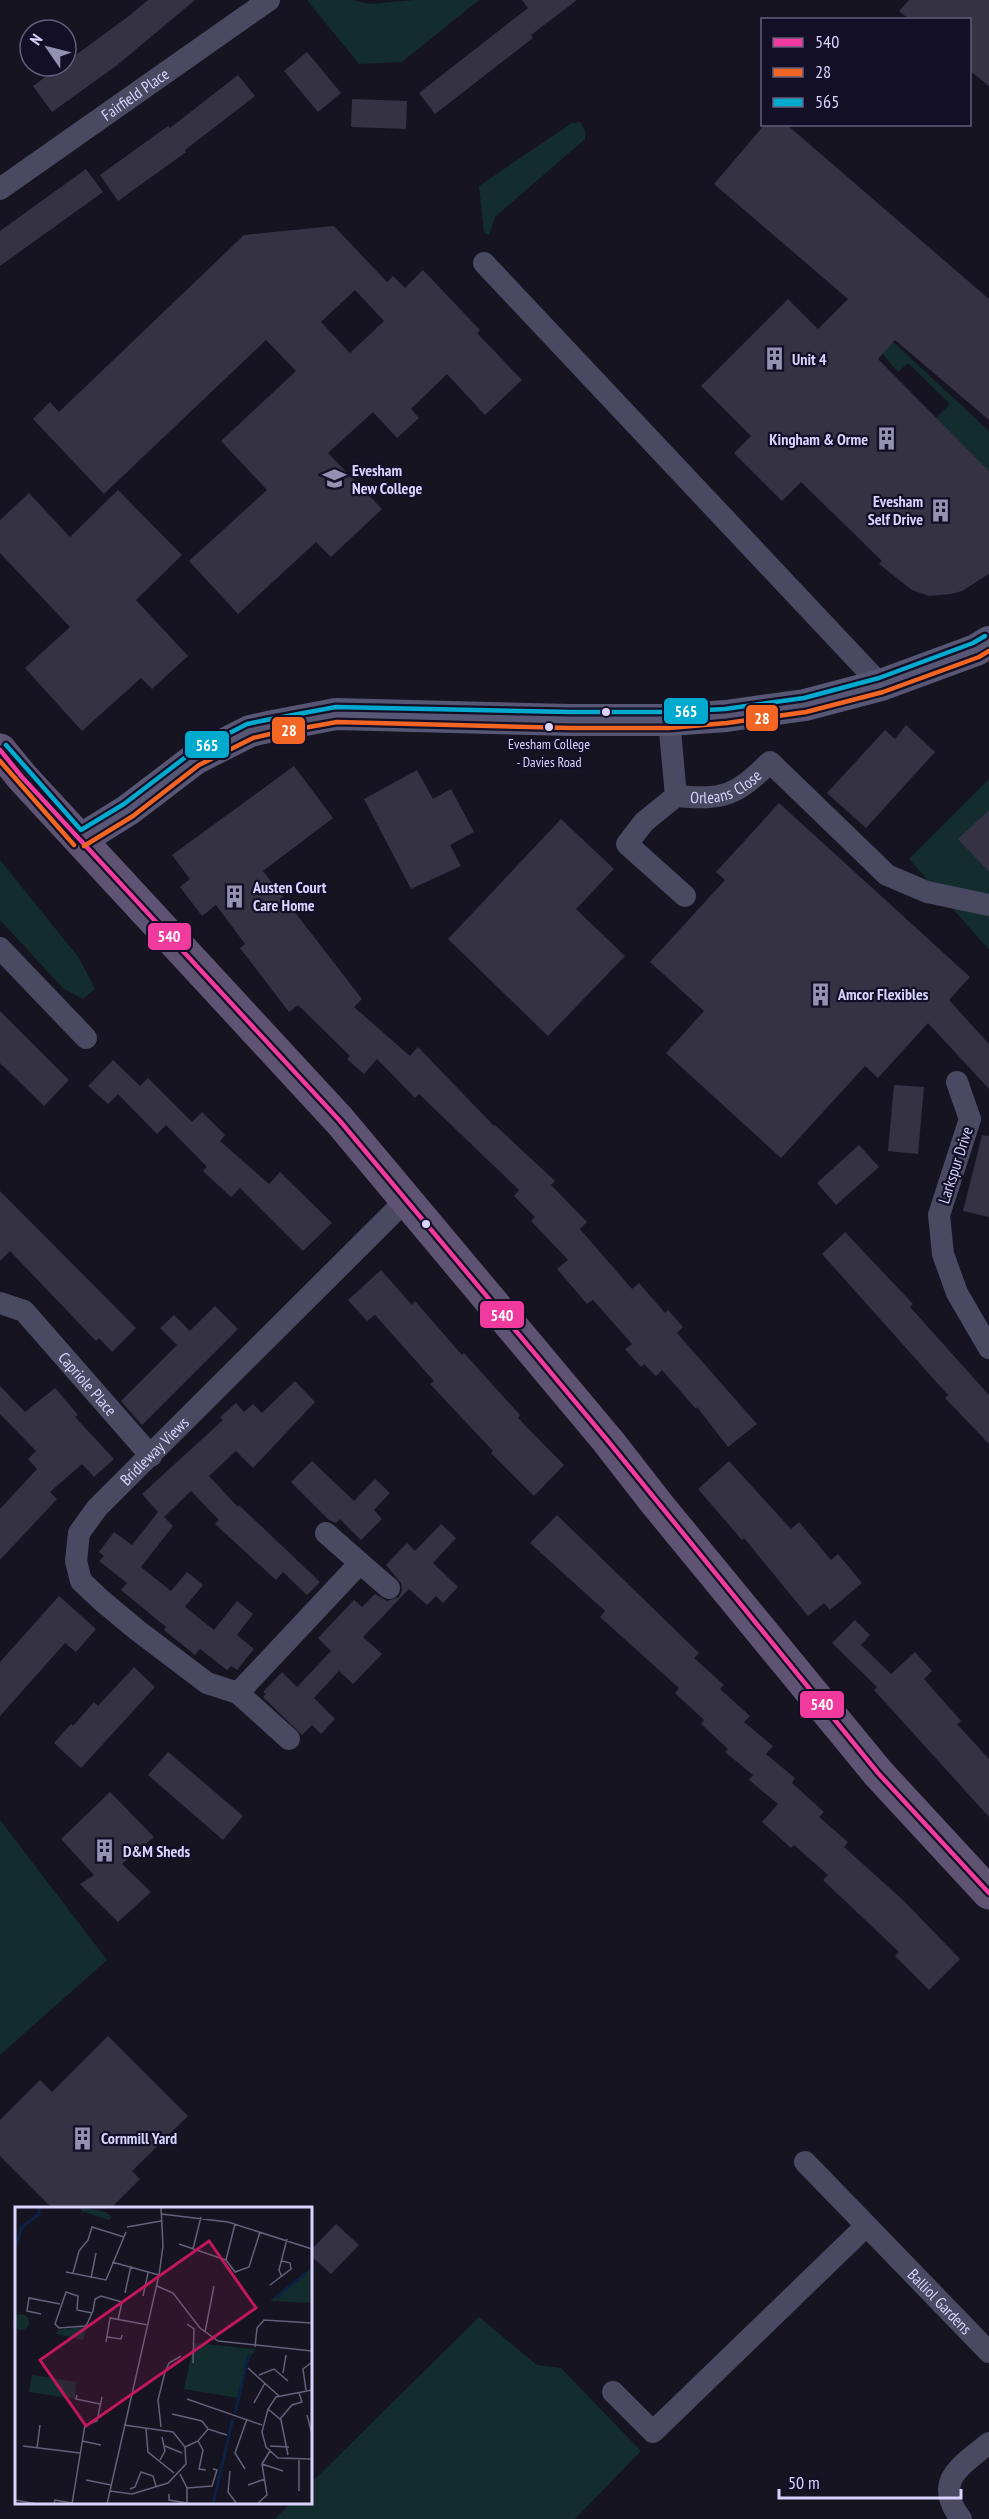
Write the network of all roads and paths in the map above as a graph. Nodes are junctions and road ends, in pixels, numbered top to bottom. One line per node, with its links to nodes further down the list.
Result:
1 (269, 0): 2 (street, Fairfield Place)
2 (0, 189)
3 (484, 263): 5 (street)
4 (989, 642): 5 (street)
5 (881, 685): 6 (street)
6 (669, 720): 8 (street, Orleans Close); 9 (street)
7 (0, 750): 9 (main road)
8 (676, 796): 10 (street, Orleans Close); 11 (street, Orleans Close)
9 (80, 840): 15 (main road)
10 (686, 897)
11 (989, 905)
12 (0, 948): 13 (street)
13 (86, 1038)
14 (957, 1082): 17 (street, Larkspur Drive)
15 (406, 1200): 18 (street, Bridleway Views); 24 (main road)
16 (0, 1303): 18 (street, Capriole Place)
17 (989, 1347)
18 (151, 1456): 22 (street, Bridleway Views)
19 (326, 1533): 20 (street)
20 (360, 1563): 21 (street); 22 (street)
21 (389, 1588)
22 (238, 1693): 23 (street, Bridleway Views)
23 (289, 1739)
24 (989, 1893)
25 (805, 2162): 26 (street, Balliol Gardens)
26 (866, 2226): 27 (street, Balliol Gardens); 28 (street)
27 (989, 2352)
28 (613, 2391)
29 (989, 2443): 30 (street)
30 (961, 2519)

